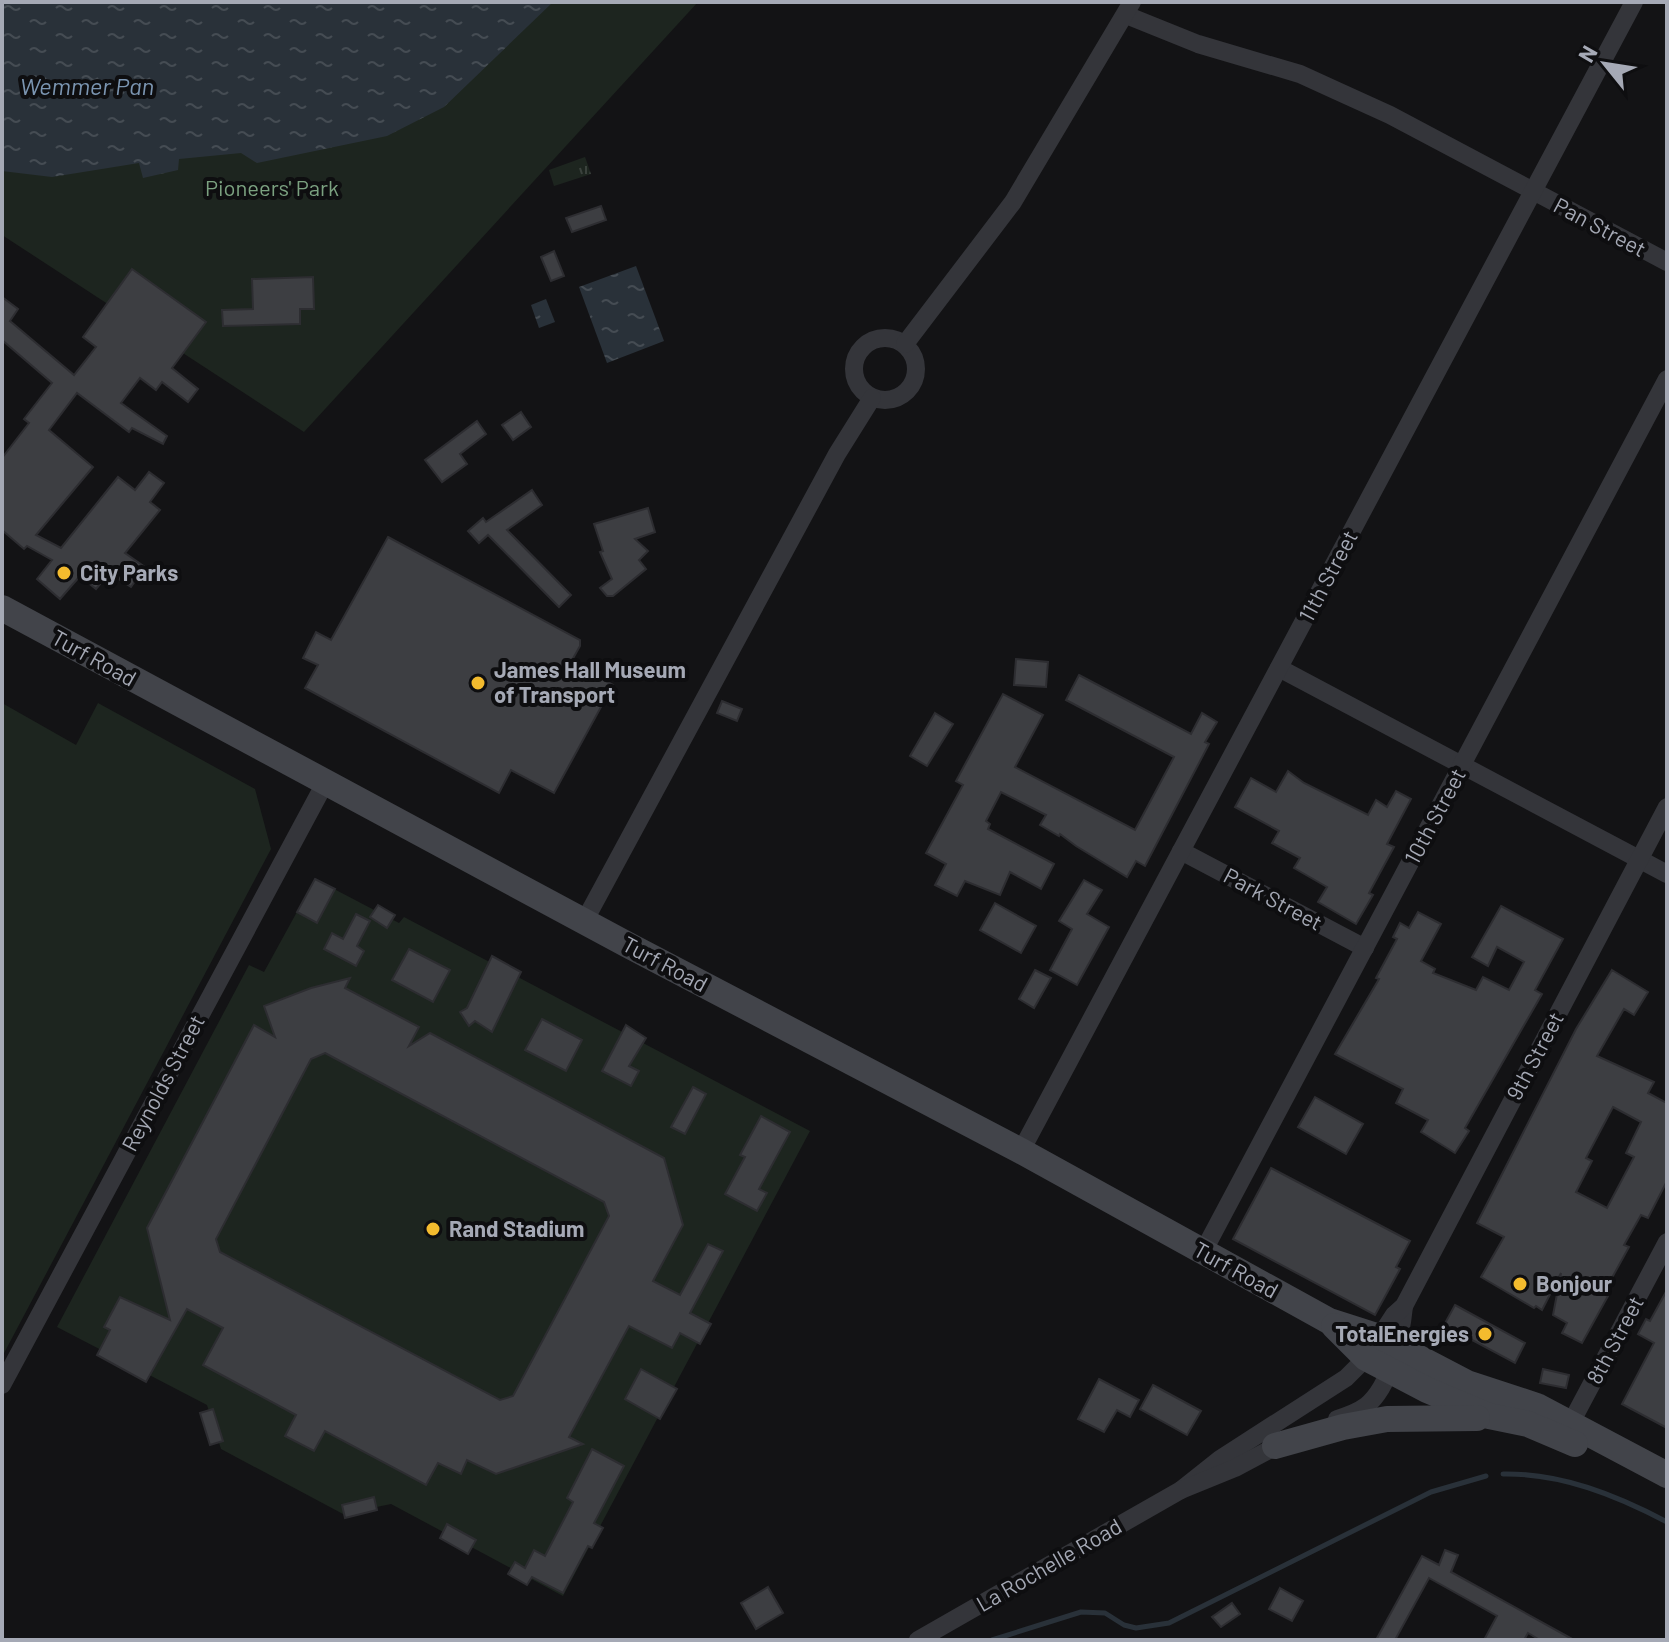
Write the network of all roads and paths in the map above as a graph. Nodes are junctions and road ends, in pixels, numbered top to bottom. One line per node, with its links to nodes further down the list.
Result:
1 (1634, 2): 3 (street, 11th Street)
2 (1129, 8): 3 (street, Pan Street); 5 (street)
3 (1533, 191): 4 (street, Pan Street); 9 (street, 11th Street)
4 (1667, 262)
5 (905, 344): 7 (street); 7 (street)
6 (1667, 379): 10 (street, 10th Street)
7 (872, 398): 16 (street)
8 (2, 608): 11 (main road, Turf Road)
9 (1279, 668): 10 (street); 13 (street, 11th Street)
10 (1462, 765): 14 (street); 17 (street, 10th Street)
11 (325, 783): 16 (main road, Turf Road); 22 (street, Reynolds Street)
12 (1667, 807): 14 (street, 9th Street)
13 (1181, 851): 17 (street, Park Street); 18 (street, 11th Street)
14 (1639, 859): 15 (street); 21 (street, 9th Street)
15 (1667, 874)
16 (585, 920): 18 (main road, Turf Road)
17 (1365, 948): 20 (street, 10th Street)
18 (1021, 1151): 20 (main road, Turf Road)
19 (1667, 1242): 24 (street, 8th Street)
20 (1203, 1252): 21 (main road, Turf Road)
21 (1383, 1353): 23 (main road, Turf Road); 24 (main road, Turf Road); 25 (street, La Rochelle Road); 27 (street, La Rochelle Road)
22 (2, 1385)
23 (1489, 1416): 24 (main road, Turf Road); 25 (main road)
24 (1567, 1431): 26 (main road, Turf Road); 28 (main road, Turf Road)
25 (1275, 1446): 27 (street, La Rochelle Road)
26 (1667, 1475)
27 (1181, 1490): 29 (street, La Rochelle Road)
28 (1667, 1495)
29 (918, 1640)

